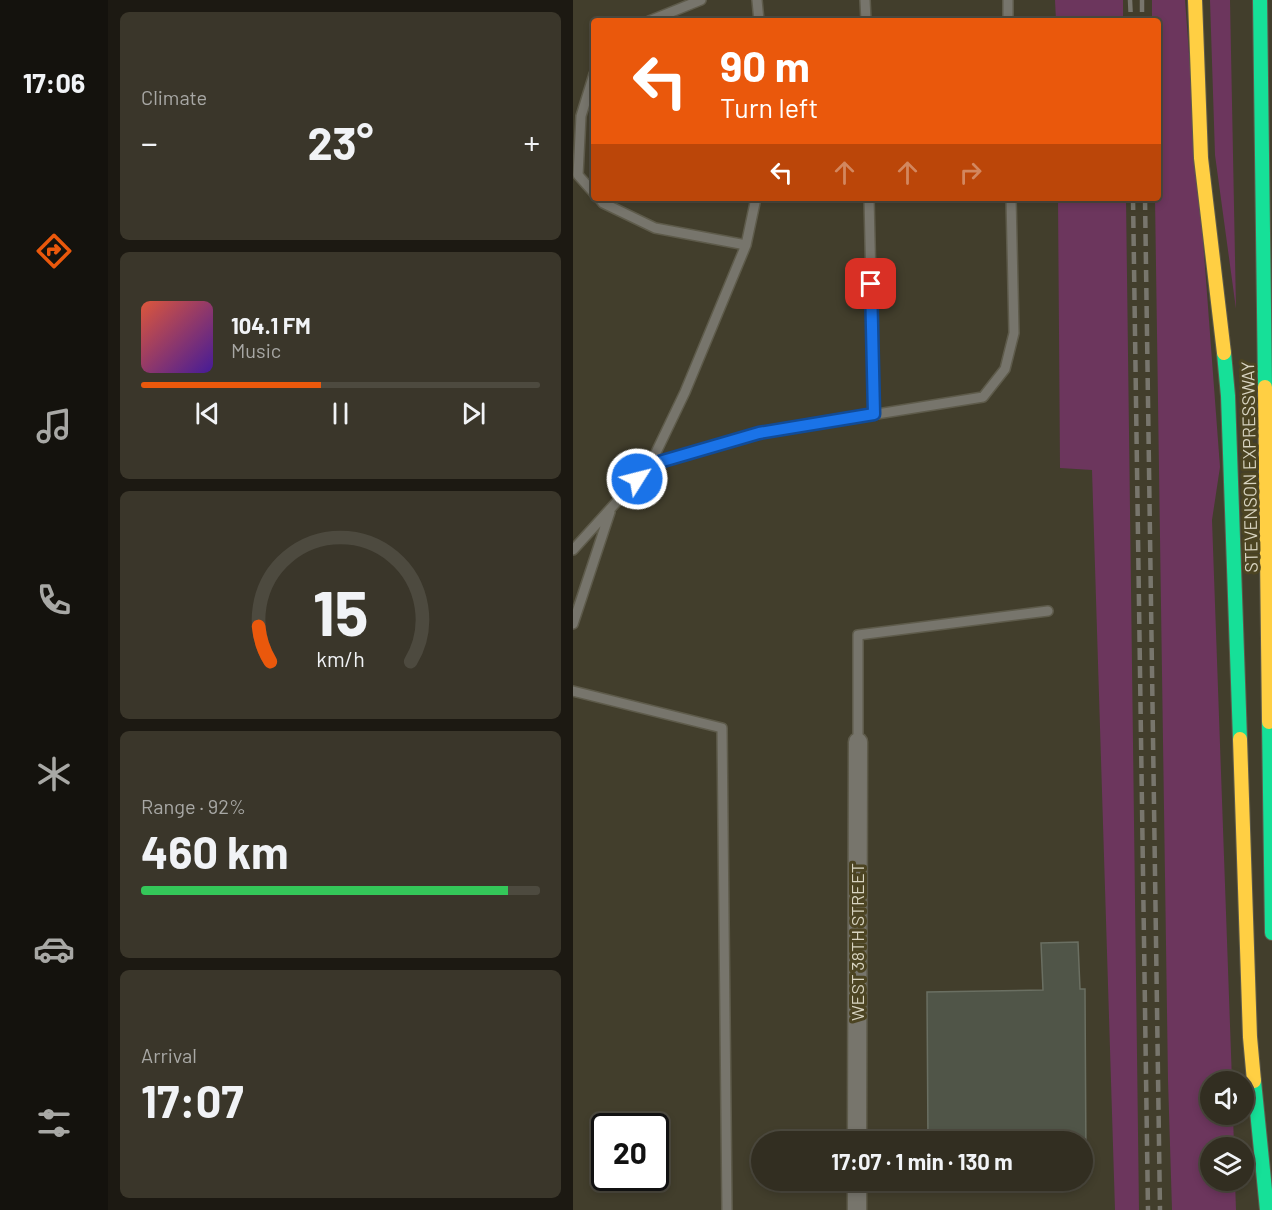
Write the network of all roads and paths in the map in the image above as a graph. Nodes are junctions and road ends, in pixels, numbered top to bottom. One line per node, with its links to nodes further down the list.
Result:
1 (701, 0): 7 (lane)
2 (757, 0): 8 (lane)
3 (865, 0): 9 (lane)
4 (1008, 0): 10 (lane)
5 (1195, 0): 31 (highway)
6 (1260, 0): 26 (highway, STEVENSON EXPRESSWAY)
7 (656, 18)
8 (759, 18)
9 (866, 18)
10 (1008, 18)
11 (591, 84): 12 (lane)
12 (591, 190)
13 (601, 201): 17 (lane)
14 (755, 201): 17 (lane)
15 (869, 201): 18 (lane)
16 (1011, 201): 18 (lane)
17 (746, 245): 19 (lane)
18 (874, 414): 19 (lane)
19 (649, 465): 20 (lane)
20 (612, 507): 21 (lane); 23 (lane)
21 (573, 550)
22 (1048, 611): 25 (lane)
23 (573, 624)
24 (573, 691): 29 (lane)
25 (858, 742): 27 (street, WEST 38TH STREET)
26 (1272, 933)
27 (857, 1131)
28 (857, 1191): 30 (street)
29 (727, 1210)
30 (857, 1210)
31 (1267, 1210)

